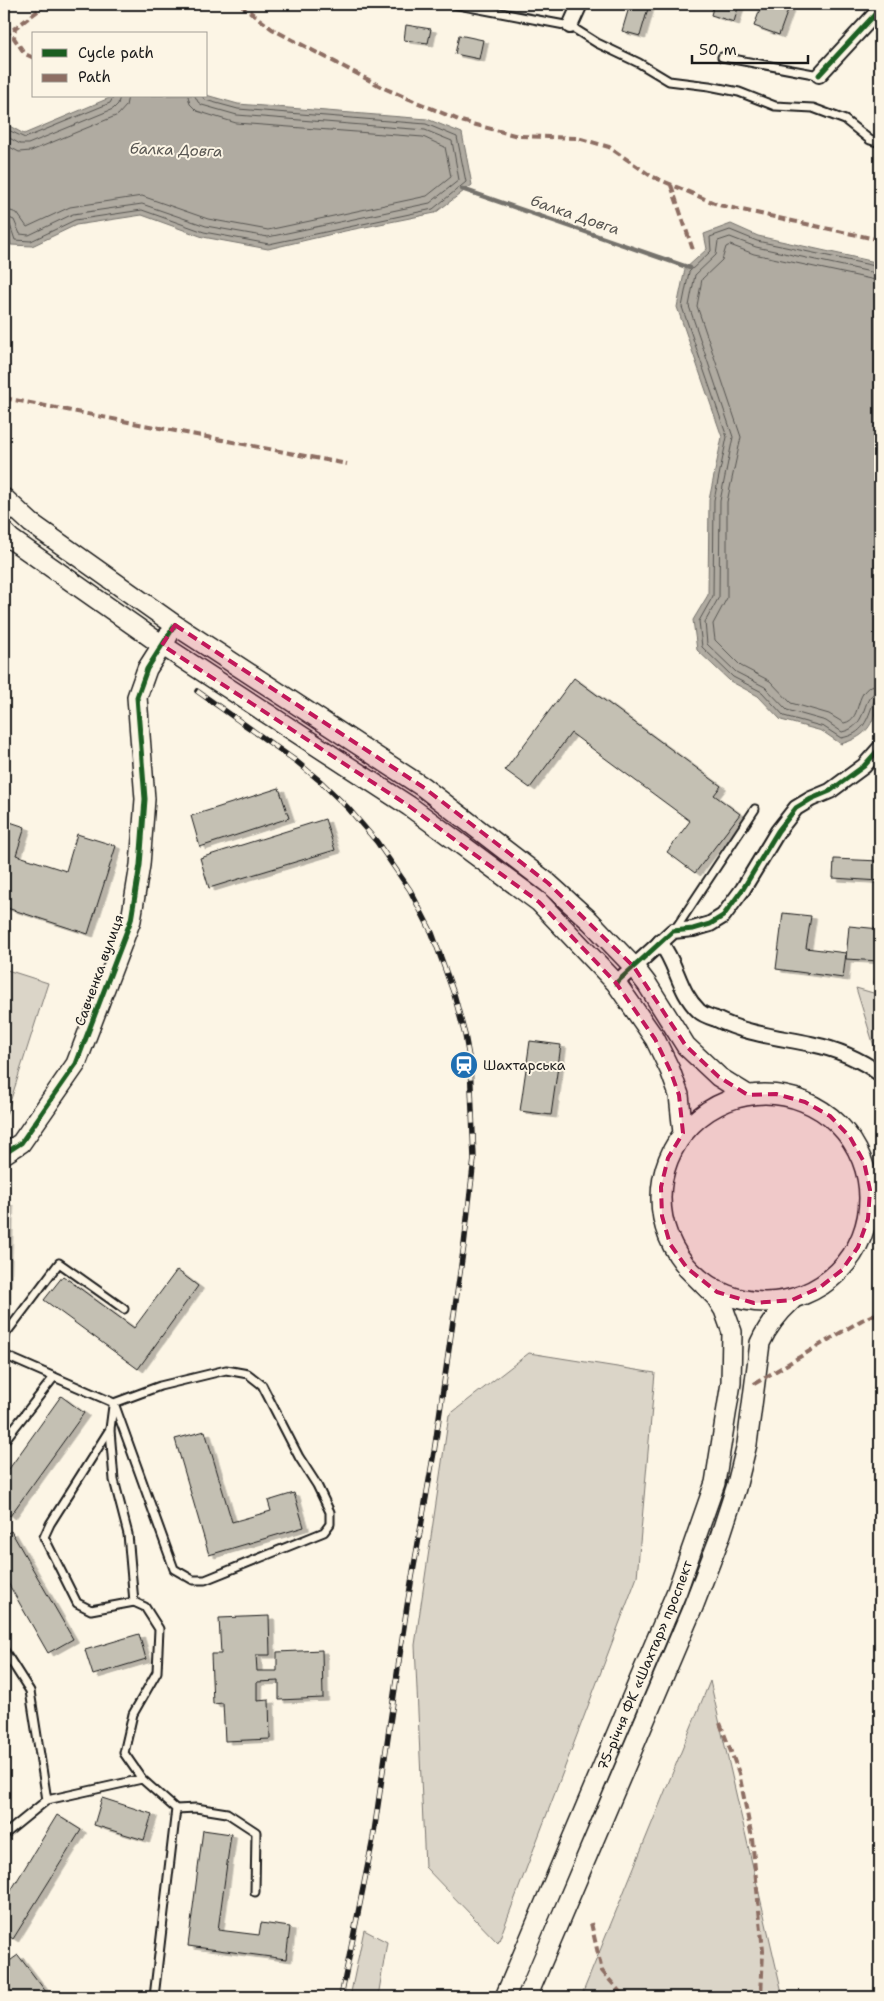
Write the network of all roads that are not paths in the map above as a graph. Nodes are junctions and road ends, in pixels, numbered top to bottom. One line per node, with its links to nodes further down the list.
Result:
1 (454, 4): 4 (lane)
2 (580, 4): 4 (street)
3 (880, 9): 6 (street)
4 (570, 26): 7 (lane)
5 (722, 57): 6 (lane)
6 (819, 75)
7 (880, 143)
8 (4, 498): 10 (main road)
9 (4, 532): 11 (main road)
10 (175, 626): 11 (main road, Савченка вулиця); 16 (main road)
11 (162, 646): 17 (main road); 21 (main road, Савченка вулиця)
12 (880, 748): 14 (street)
13 (755, 809): 14 (lane)
14 (673, 931): 15 (street)
15 (660, 942): 16 (street); 18 (street)
16 (634, 968): 17 (street); 19 (main road)
17 (616, 983): 20 (main road)
18 (880, 1074)
19 (748, 1095): 20 (main road); 23 (main road)
20 (683, 1133): 22 (main road)
21 (4, 1154)
22 (687, 1268): 23 (main road); 39 (main road, 75-річчя ФК «Шахтар» проспект)
23 (792, 1300): 40 (main road, 75-річчя ФК «Шахтар» проспект)
24 (124, 1309): 25 (lane)
25 (4, 1336)
26 (4, 1355): 27 (lane)
27 (54, 1377): 28 (lane); 30 (lane)
28 (114, 1403): 28 (lane); 29 (lane)
29 (110, 1429): 31 (lane); 31 (lane)
30 (4, 1441)
31 (134, 1602): 33 (lane)
32 (4, 1650): 34 (lane)
33 (142, 1779): 34 (lane); 35 (lane)
34 (47, 1800): 36 (lane)
35 (176, 1809): 37 (lane); 38 (lane)
36 (4, 1835)
37 (255, 1892)
38 (154, 1997)
39 (505, 1997)
40 (527, 1997)

